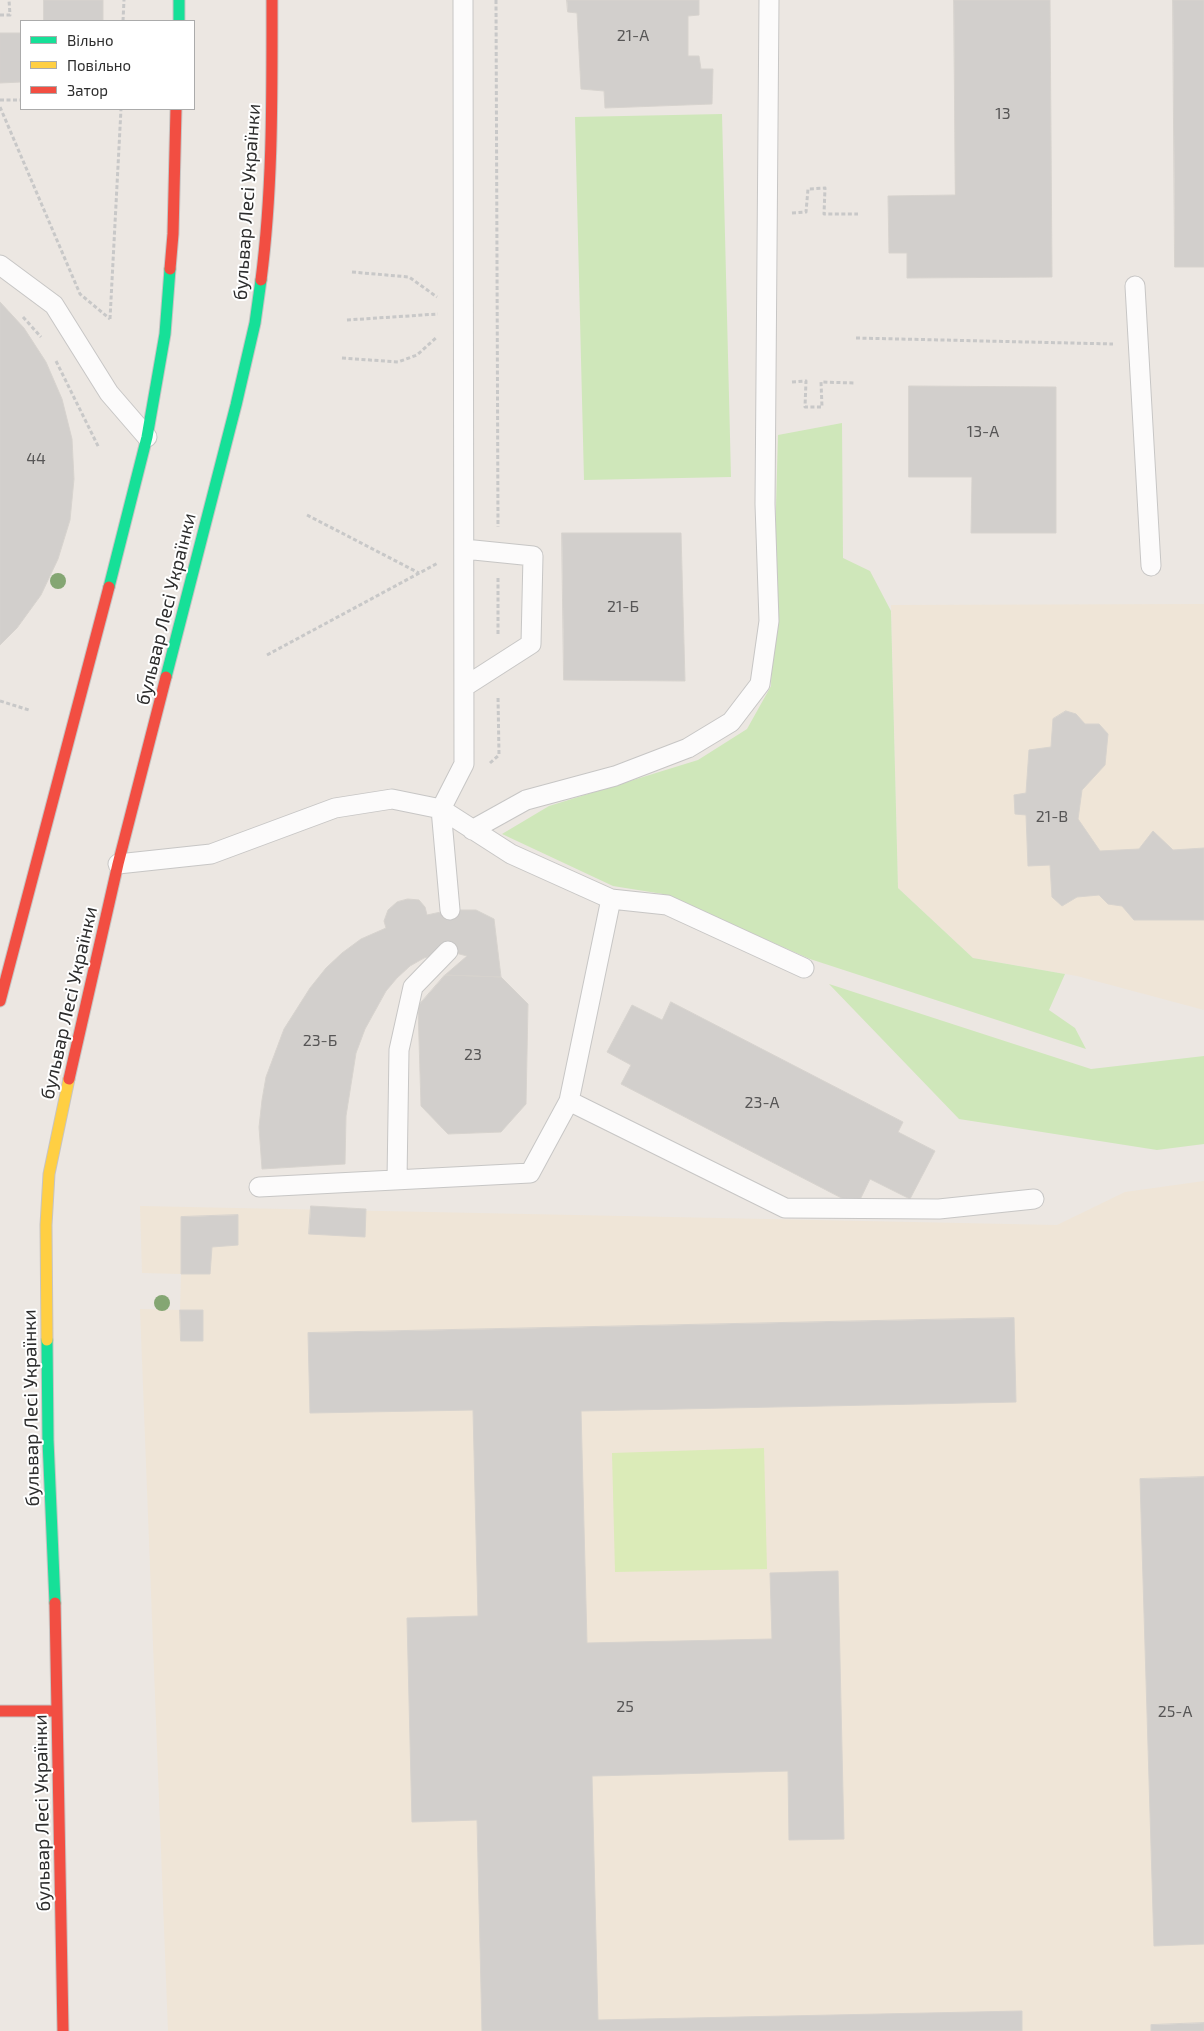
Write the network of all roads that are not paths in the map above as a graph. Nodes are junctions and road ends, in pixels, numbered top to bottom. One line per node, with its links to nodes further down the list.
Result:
1 (179, 0): 5 (main road)
2 (272, 0): 15 (main road, бульвар Лесі Українки)
3 (463, 0): 10 (lane)
4 (769, 0): 14 (lane)
5 (179, 20)
6 (176, 110): 9 (main road)
7 (0, 265): 9 (lane)
8 (1135, 286): 11 (lane)
9 (147, 437): 20 (main road)
10 (464, 548): 12 (lane); 12 (lane)
11 (1151, 566)
12 (464, 687): 13 (lane)
13 (441, 809): 14 (lane); 15 (lane); 17 (lane)
14 (472, 830): 16 (lane)
15 (118, 864): 26 (main road, бульвар Лесі Українки)
16 (611, 898): 19 (lane); 21 (lane)
17 (450, 910)
18 (448, 951): 22 (lane)
19 (804, 968)
20 (0, 1001)
21 (569, 1100): 22 (lane); 24 (lane)
22 (397, 1180): 23 (lane)
23 (259, 1187)
24 (1034, 1199)
25 (0, 1711): 26 (main road)
26 (57, 1711): 27 (main road, бульвар Лесі Українки)
27 (63, 2031)

